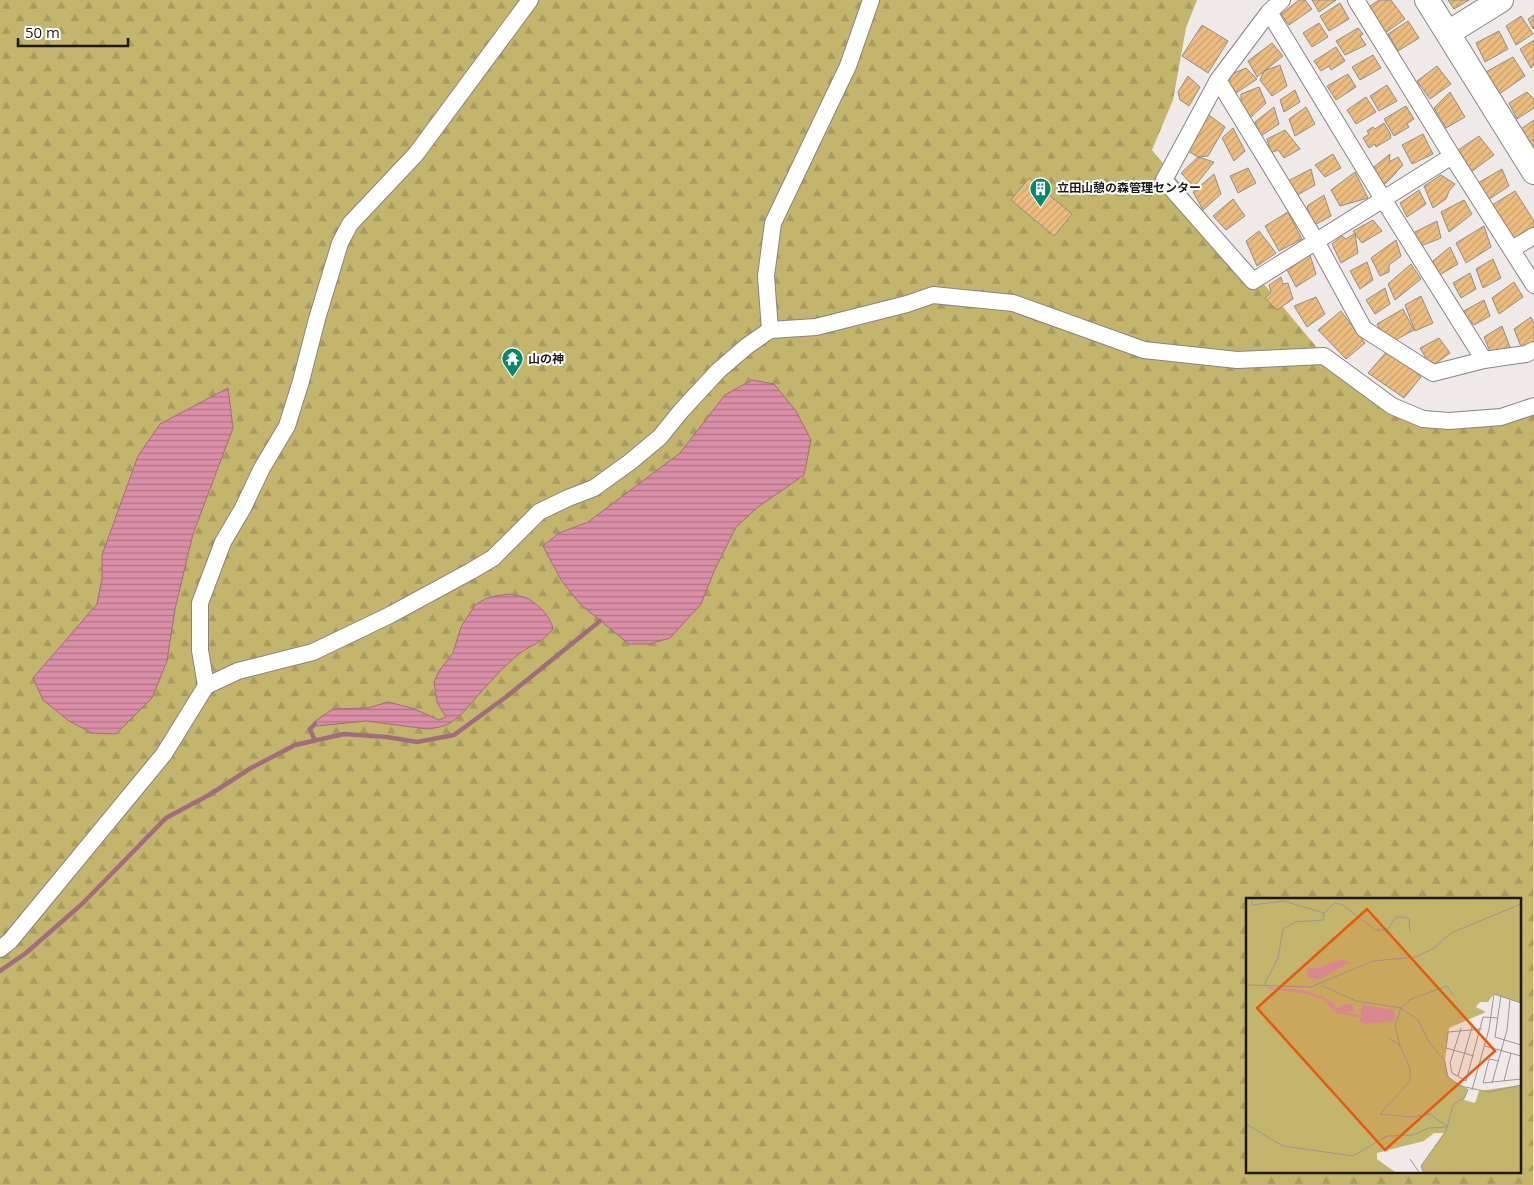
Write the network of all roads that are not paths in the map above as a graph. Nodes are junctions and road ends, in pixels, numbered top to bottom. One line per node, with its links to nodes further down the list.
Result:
1 (530, 0): 21 (street)
2 (871, 0): 17 (street)
3 (1282, 0): 7 (street)
4 (1356, 0): 10 (street)
5 (1427, 0): 8 (street)
6 (1501, 0): 8 (street)
7 (1269, 12): 9 (street); 12 (street)
8 (1448, 33): 11 (street)
9 (1218, 80): 14 (street); 14 (street)
10 (1452, 156): 12 (street); 15 (street)
11 (1534, 172)
12 (1383, 199): 14 (street); 19 (street)
13 (1534, 236): 15 (street)
14 (1316, 241): 19 (street)
15 (1512, 249): 16 (street)
16 (1534, 285)
17 (770, 330): 20 (street); 21 (street)
18 (1534, 350): 19 (street)
19 (1484, 360)
20 (1534, 406)
21 (206, 686): 22 (street)
22 (0, 950)

